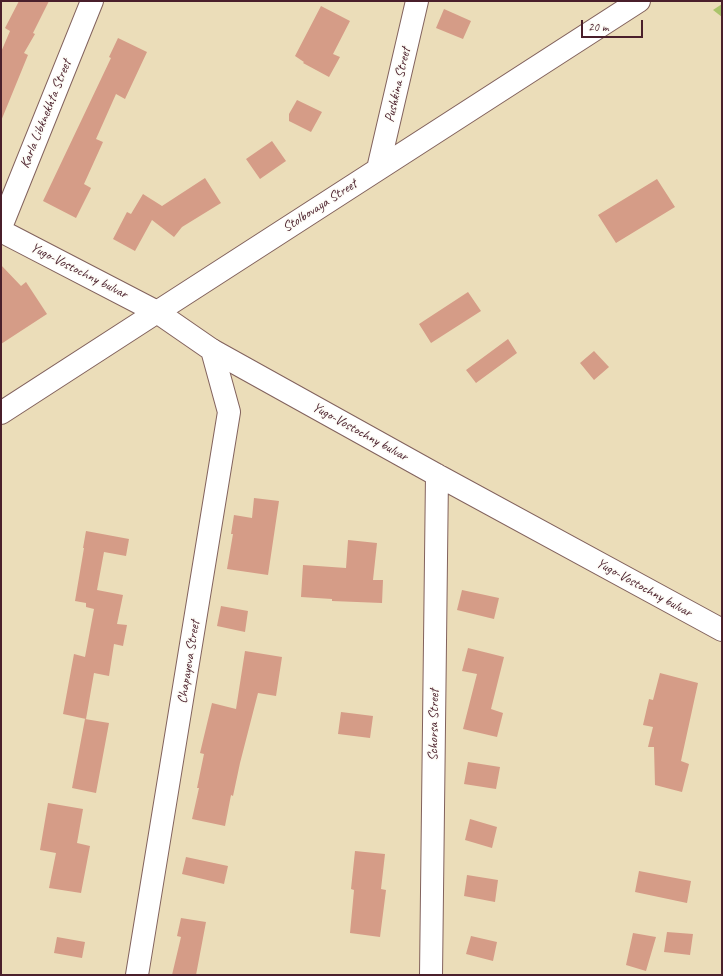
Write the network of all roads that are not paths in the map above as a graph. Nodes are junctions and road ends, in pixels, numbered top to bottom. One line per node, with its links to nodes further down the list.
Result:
1 (92, 1): 5 (street, Karla Libknekhta Street)
2 (417, 1): 4 (street, Pushkina Street)
3 (639, 1): 4 (street, Stolbovaya Street)
4 (378, 169): 7 (street, Stolbovaya Street)
5 (1, 228)
6 (1, 231): 7 (street, Yugo-Vostochny bulvar)
7 (157, 312): 8 (street, Yugo-Vostochny bulvar); 9 (street, Stolbovaya Street)
8 (212, 350): 10 (street, Yugo-Vostochny bulvar); 12 (street, Chapayeva Street)
9 (1, 413)
10 (437, 475): 11 (street, Yugo-Vostochny bulvar); 13 (street, Schorsa Street)
11 (722, 630)
12 (137, 975)
13 (431, 975)

